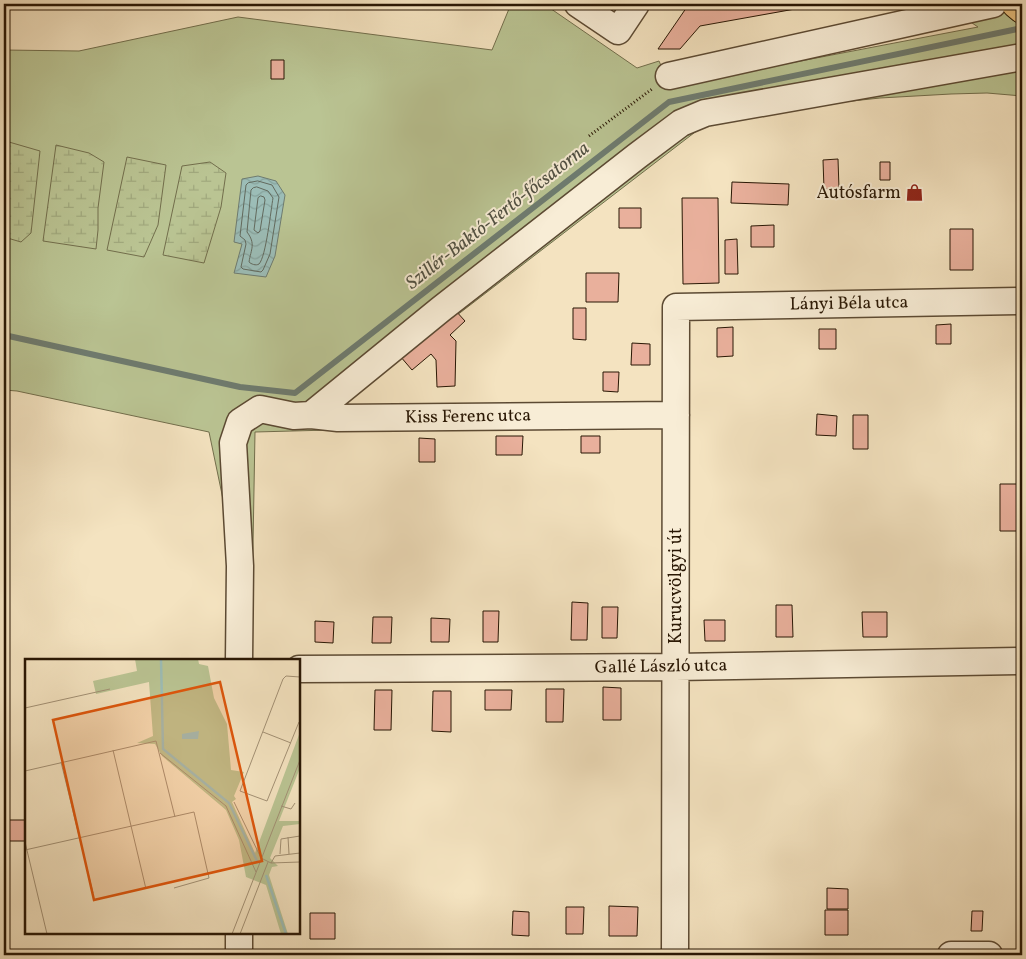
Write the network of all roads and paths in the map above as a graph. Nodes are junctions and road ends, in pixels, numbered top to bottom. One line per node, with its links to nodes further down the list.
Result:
1 (578, 4): 2 (street)
2 (636, 4)
3 (1012, 5): 5 (street)
4 (1022, 57): 9 (street)
5 (669, 76): 6 (path)
6 (588, 136)
7 (1022, 301): 8 (street, Lányi Béla utca)
8 (676, 307): 10 (street, Kurucvölgyi út)
9 (311, 415): 10 (street, Kiss Ferenc utca); 11 (street, Kiss Ferenc utca)
10 (676, 415): 13 (street, Kurucvölgyi út)
11 (239, 659)
12 (1022, 661): 13 (street, Gallé László utca)
13 (676, 667): 14 (street, Gallé László utca); 17 (street, Kurucvölgyi út)
14 (300, 669)
15 (239, 934): 16 (street)
16 (239, 955)
17 (675, 955)
18 (951, 955): 19 (street)
19 (989, 955)

